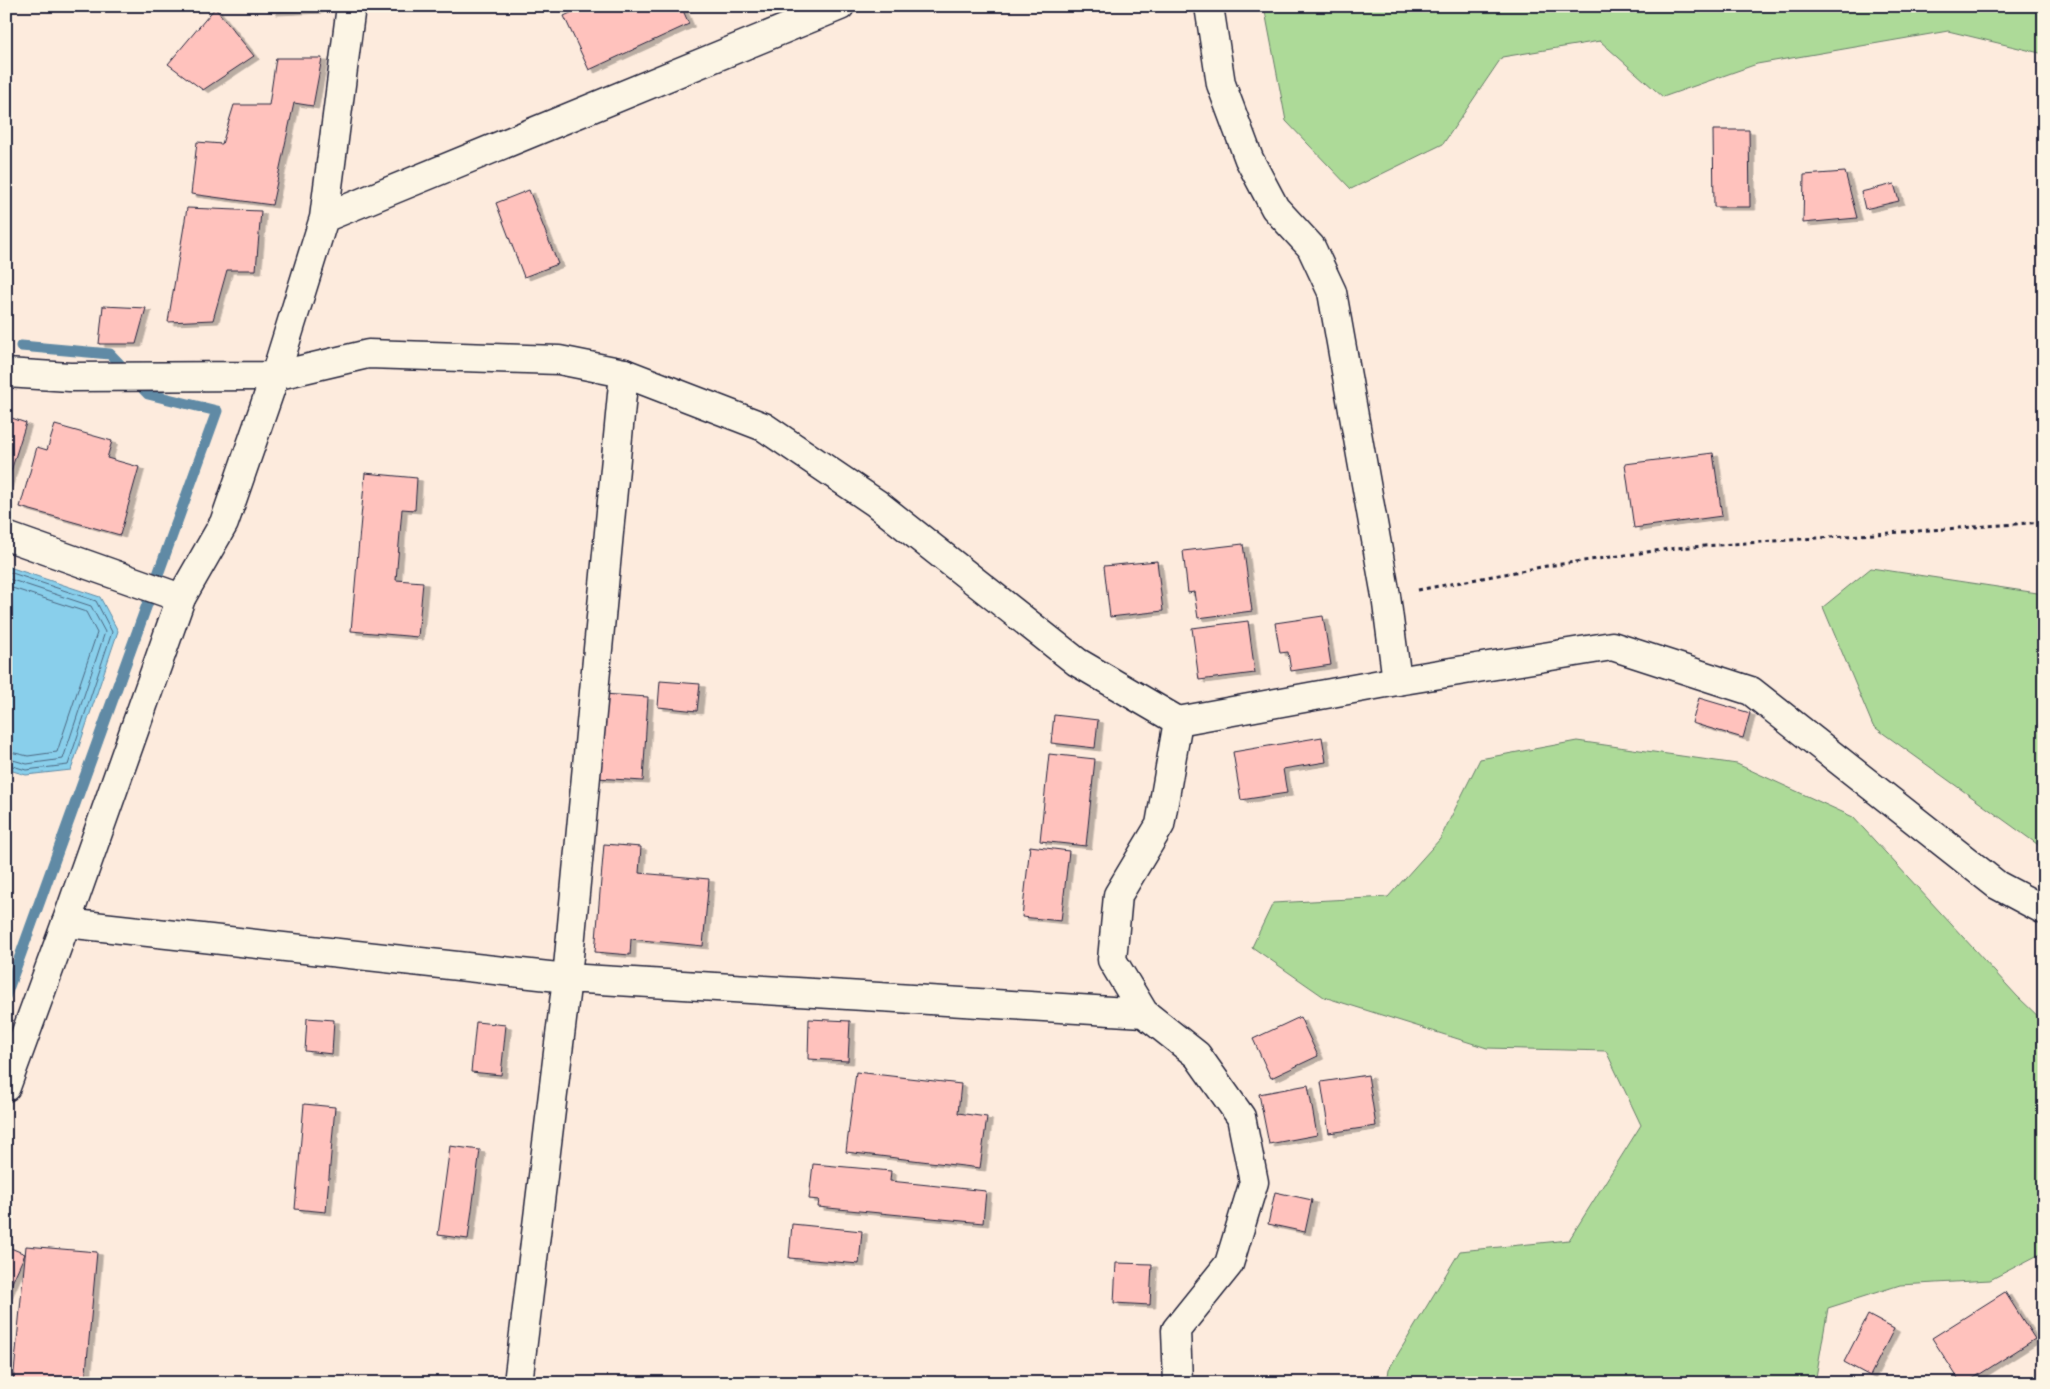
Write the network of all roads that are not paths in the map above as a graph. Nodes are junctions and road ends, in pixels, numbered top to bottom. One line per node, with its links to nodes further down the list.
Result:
1 (351, 6): 4 (street)
2 (840, 6): 4 (street)
3 (1209, 6): 10 (street)
4 (324, 218): 7 (street)
5 (6, 373): 7 (street)
6 (624, 373): 7 (street); 11 (street); 14 (street)
7 (274, 376): 9 (street)
8 (6, 536): 9 (street)
9 (181, 598): 13 (street)
10 (1397, 681): 11 (street); 12 (street)
11 (1178, 721): 15 (street)
12 (2044, 910)
13 (66, 923): 14 (street); 16 (street)
14 (567, 978): 15 (street); 17 (street)
15 (1144, 1013): 18 (street)
16 (8, 1075)
17 (518, 1383)
18 (1178, 1383)

